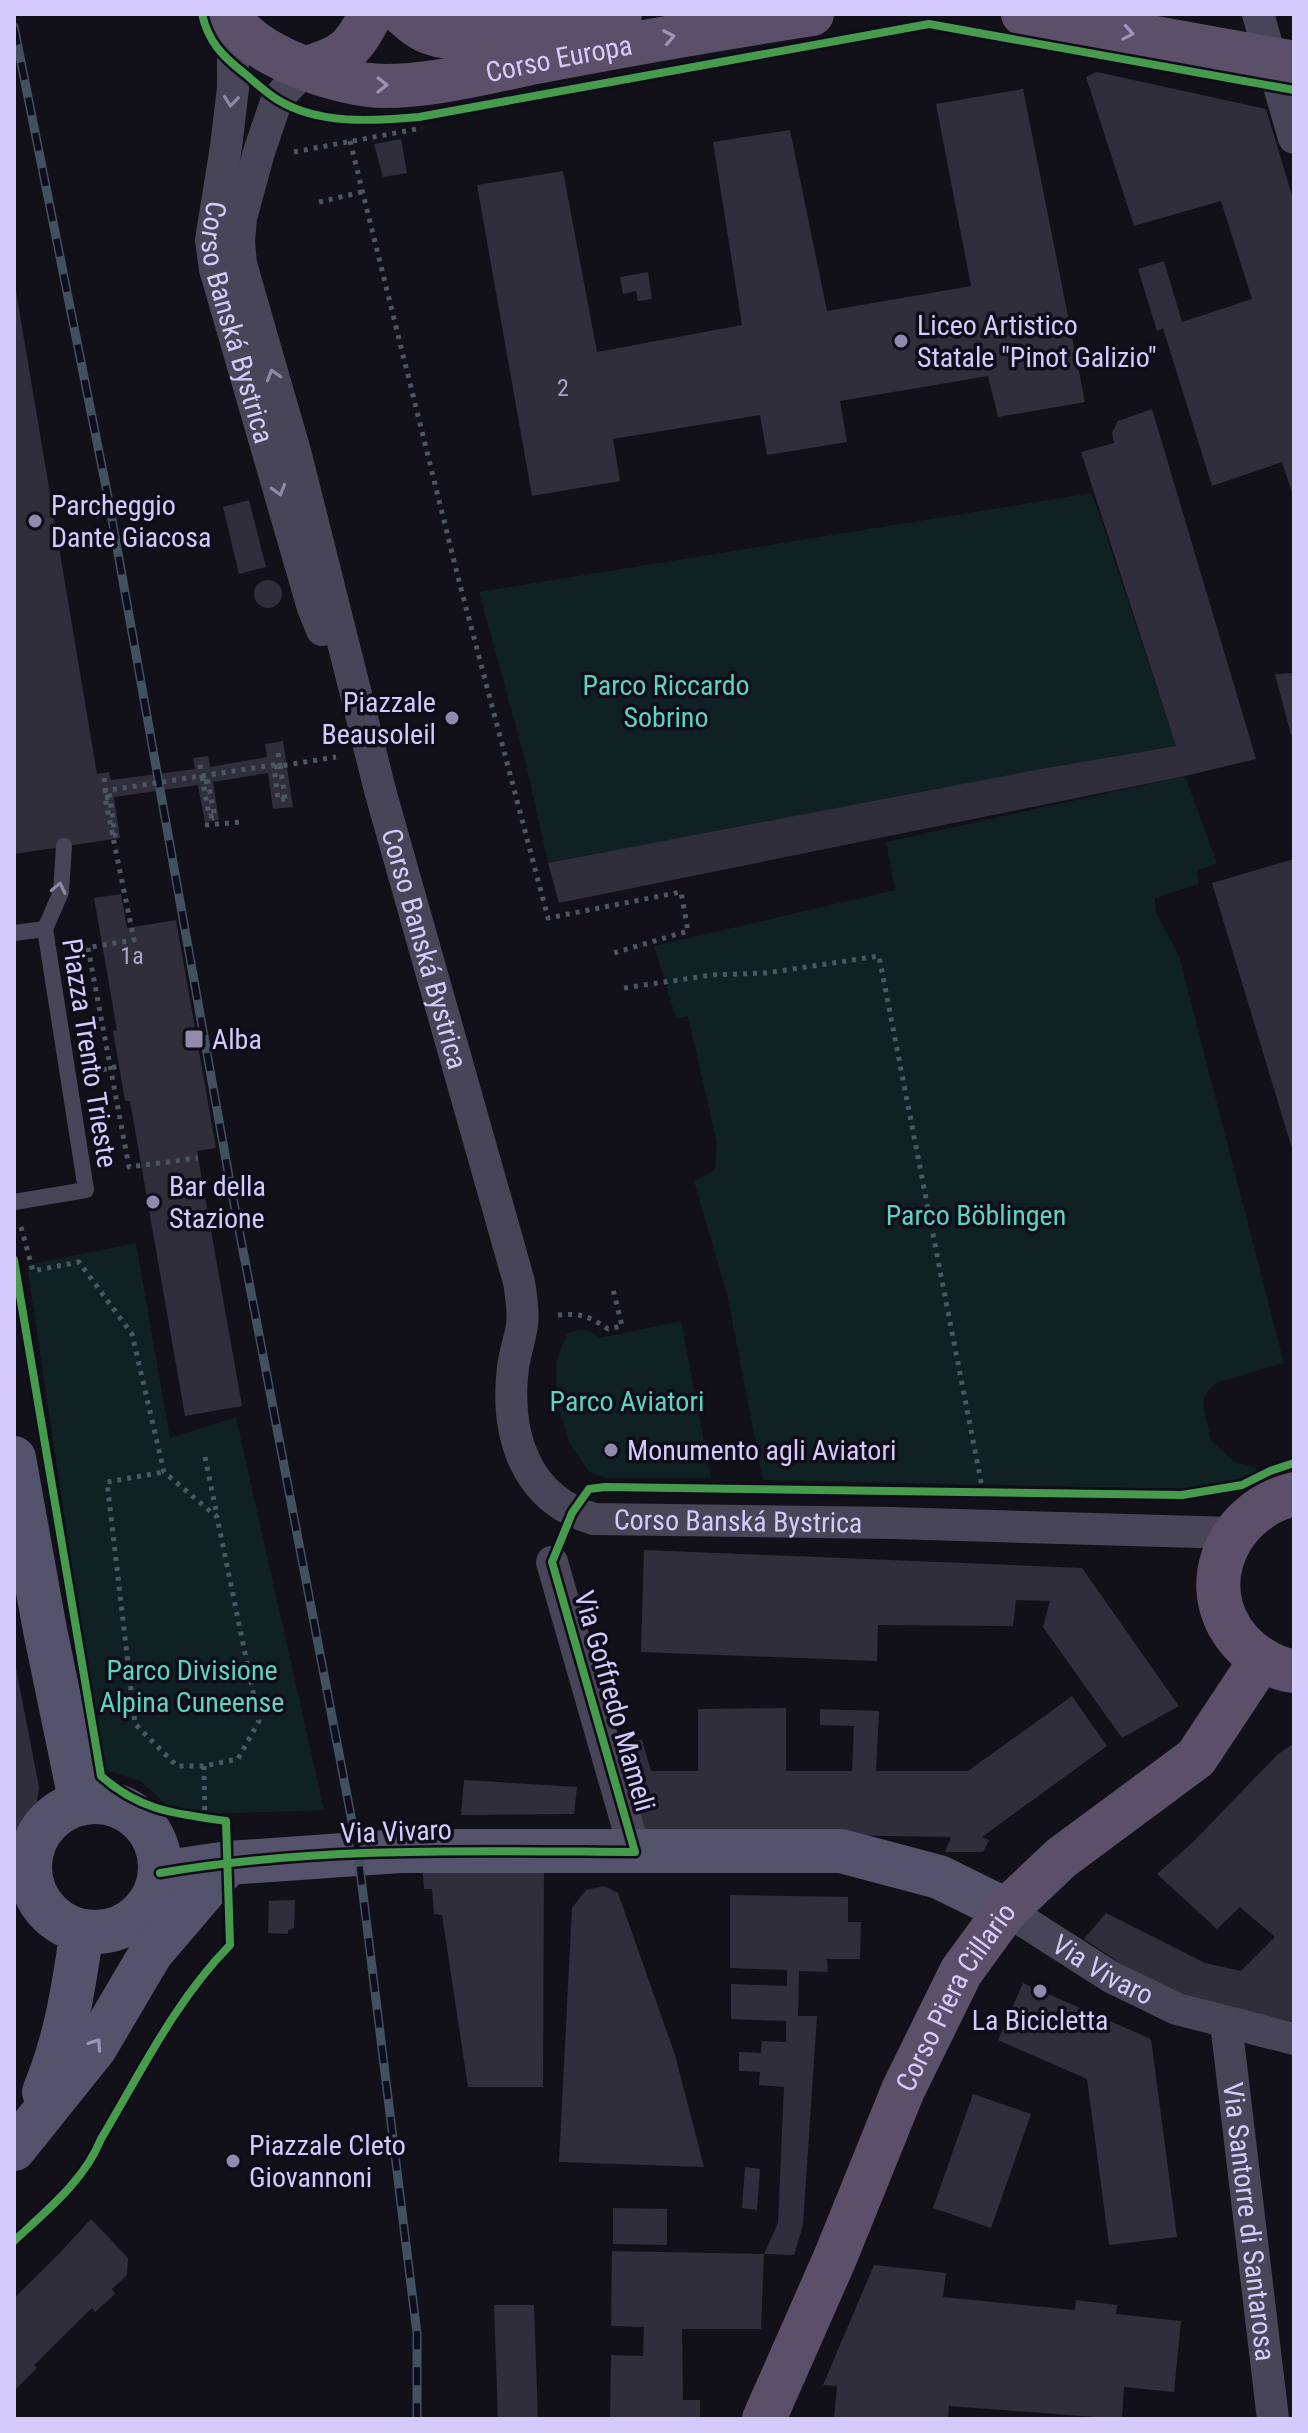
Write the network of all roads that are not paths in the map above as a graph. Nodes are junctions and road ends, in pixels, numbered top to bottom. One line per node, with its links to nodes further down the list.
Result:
1 (371, 14): 9 (main road)
2 (403, 14): 3 (main road, Corso Europa)
3 (620, 14)
4 (812, 14): 9 (main road, Corso Europa, one-way to 4)
5 (1023, 14): 8 (main road, one-way to 8)
6 (1175, 14): 8 (main road)
7 (231, 18): 9 (main road, Corso Europa); 11 (street, Corso Banská Bystrica, one-way to 11)
8 (1276, 40): 10 (street)
9 (306, 68): 11 (street, Corso Banská Bystrica, one-way to 9)
10 (1294, 138)
11 (354, 753): 18 (street, Corso Banská Bystrica)
12 (64, 846): 13 (lane, one-way to 12)
13 (45, 929): 14 (lane, Piazza Trento Trieste); 15 (lane, Piazza Trento Trieste)
14 (14, 933)
15 (14, 1202)
16 (14, 1458): 21 (main road)
17 (1294, 1494): 18 (main road)
18 (1233, 1533): 20 (main road)
19 (552, 1562): 22 (street, Via Goffredo Mameli)
20 (1278, 1666): 25 (main road, Corso Piera Cillario)
21 (81, 1804): 23 (main road); 24 (main road)
22 (635, 1852): 23 (main road, Via Vivaro); 25 (main road, Via Vivaro)
23 (203, 1856): 26 (main road); 29 (main road, one-way to 23)
24 (22, 1864): 26 (main road)
25 (1006, 1910): 27 (street, Via Vivaro); 30 (main road, Corso Piera Cillario)
26 (82, 1931): 29 (main road)
27 (1226, 2023): 28 (street, Via Vivaro); 31 (street, Via Santorre di Santarosa)
28 (1294, 2039)
29 (22, 2138)
30 (764, 2419)
31 (1273, 2419)

